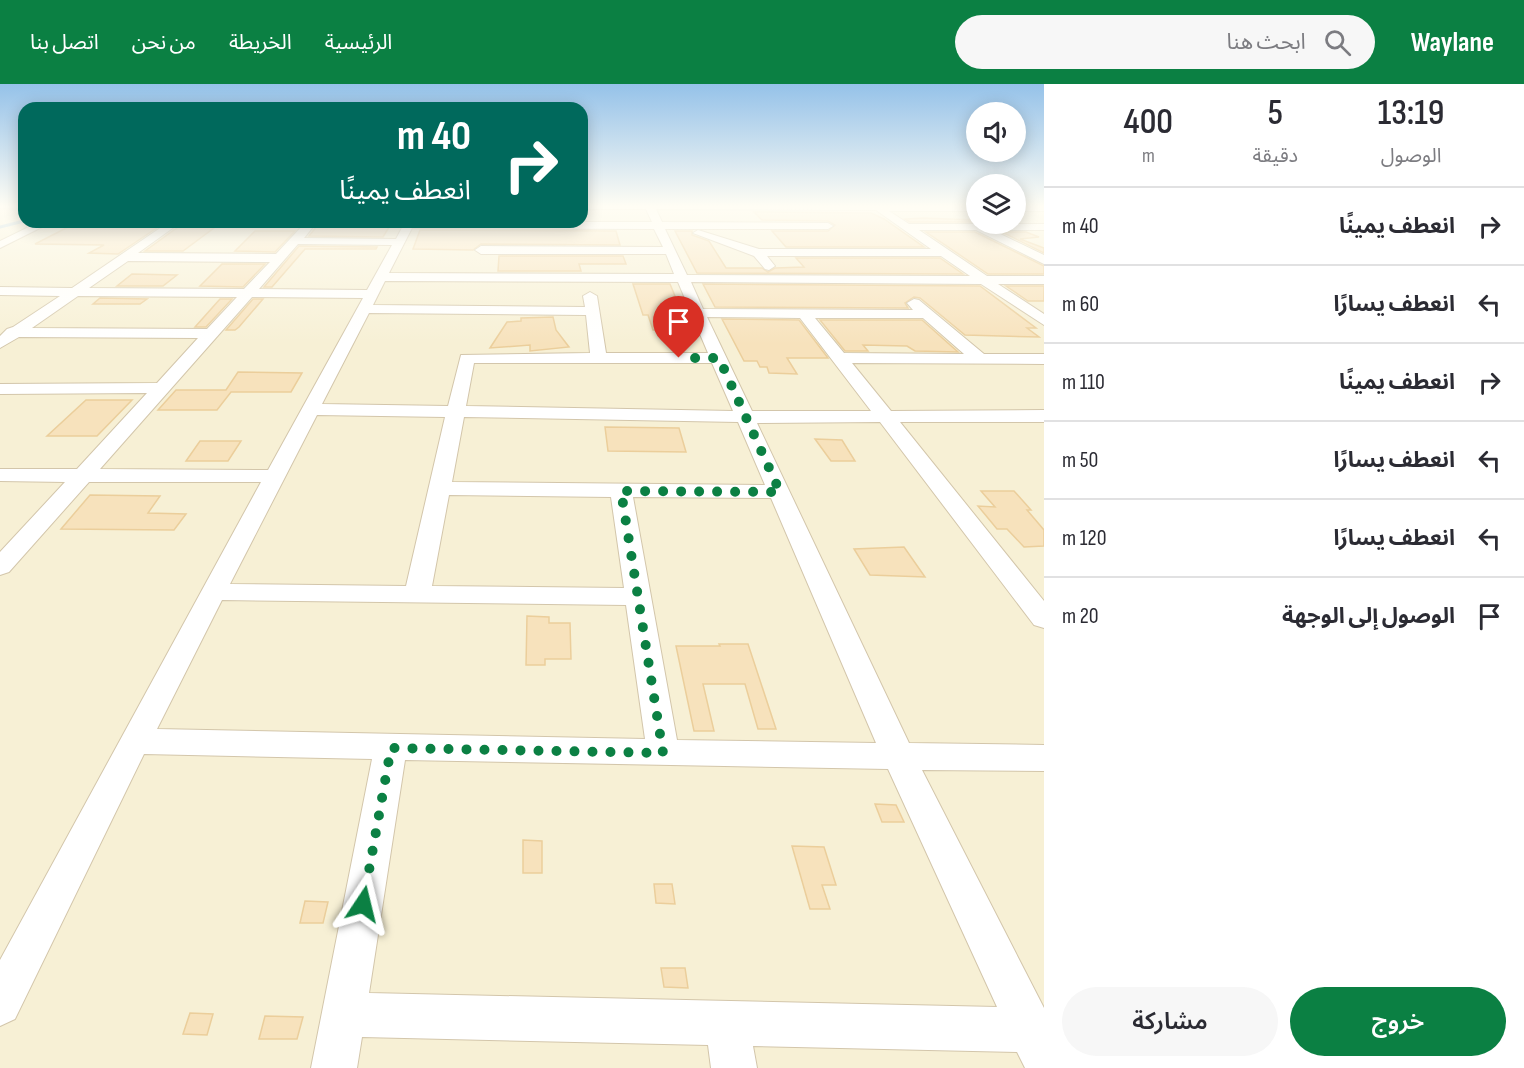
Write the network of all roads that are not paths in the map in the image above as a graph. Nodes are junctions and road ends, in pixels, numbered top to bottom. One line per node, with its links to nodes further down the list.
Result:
1 (132, 252): 13 (street)
2 (284, 252): 14 (street)
3 (394, 252): 26 (street)
4 (479, 252): 16 (street)
5 (540, 252): 16 (street)
6 (671, 252): 18 (street)
7 (755, 252): 11 (street)
8 (943, 252): 12 (street); 21 (street)
9 (1025, 252): 10 (street); 15 (street)
10 (1044, 252)
11 (758, 253): 12 (street); 19 (street)
12 (857, 253)
13 (125, 257): 14 (street); 24 (street)
14 (279, 258): 25 (street)
15 (1044, 260)
16 (477, 264): 17 (street); 26 (street)
17 (588, 279): 18 (street); 27 (street)
18 (683, 279): 19 (street); 28 (street)
19 (781, 279): 20 (street)
20 (888, 279): 21 (street); 30 (street)
21 (982, 279): 22 (street); 31 (street)
22 (1044, 280)
23 (0, 291): 24 (street)
24 (75, 292): 25 (street); 32 (street)
25 (246, 293): 26 (street); 33 (street)
26 (372, 293): 27 (street); 42 (street)
27 (592, 311): 35 (street)
28 (698, 313): 29 (street); 36 (street)
29 (804, 313): 30 (street); 37 (street)
30 (926, 314): 38 (street)
31 (1041, 317)
32 (8, 332): 33 (street); 34 (street)
33 (208, 334): 40 (street)
34 (0, 343)
35 (599, 358): 36 (street); 43 (street)
36 (719, 358): 46 (street)
37 (840, 358): 38 (street); 44 (street)
38 (980, 359): 39 (street)
39 (1044, 359)
40 (160, 388): 41 (street); 48 (street)
41 (0, 389)
42 (311, 409): 43 (street); 49 (street)
43 (455, 412): 46 (street); 50 (street)
44 (885, 416): 45 (street); 46 (street); 57 (street)
45 (1044, 416)
46 (746, 417): 52 (street)
47 (0, 475): 48 (street)
48 (81, 476): 49 (street); 53 (street)
49 (276, 476): 54 (street)
50 (440, 488): 51 (street); 55 (street)
51 (621, 491): 52 (street); 56 (street)
52 (780, 492): 61 (street)
53 (0, 567)
54 (215, 592): 55 (street); 58 (street)
55 (417, 594): 56 (street)
56 (638, 597): 60 (street)
57 (1044, 619)
58 (135, 741): 59 (street); 63 (street)
59 (391, 748): 60 (street); 64 (street)
60 (663, 753): 61 (street)
61 (898, 755): 62 (street); 66 (street)
62 (1044, 758)
63 (0, 1004)
64 (344, 1015): 65 (street); 67 (street)
65 (727, 1023): 66 (street); 68 (street)
66 (1040, 1039)
67 (334, 1068)
68 (734, 1068)

